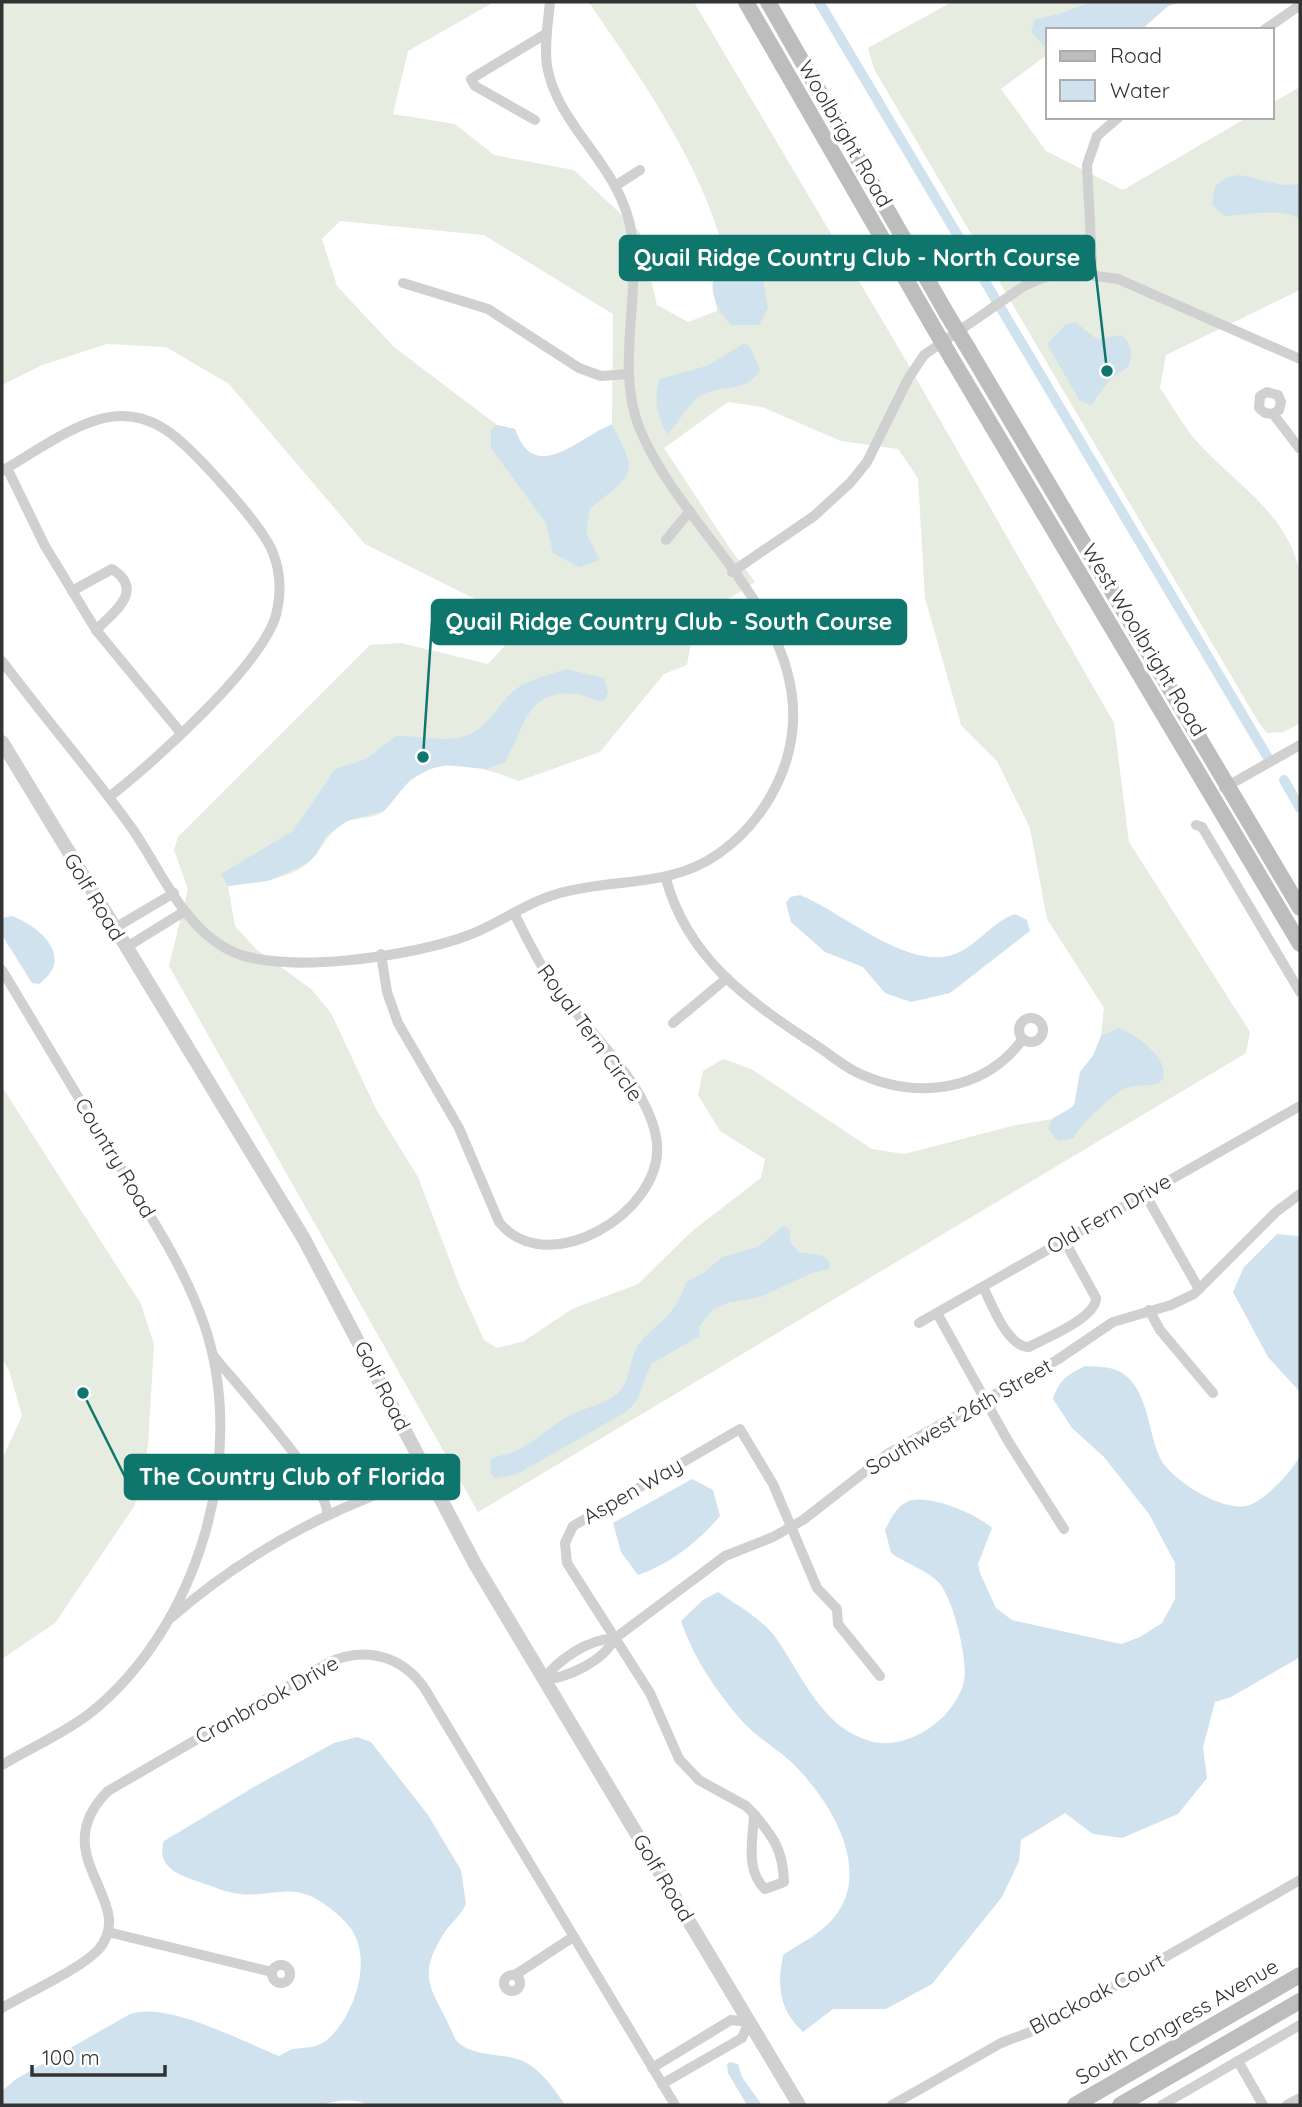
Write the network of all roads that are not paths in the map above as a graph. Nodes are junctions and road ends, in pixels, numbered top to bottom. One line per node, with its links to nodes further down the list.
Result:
1 (550, 2): 6 (street)
2 (746, 2): 14 (main road, Woolbright Road, bridge)
3 (768, 2): 13 (main road, Woolbright Road, bridge)
4 (1300, 5): 5 (street)
5 (1267, 28)
6 (547, 33): 8 (street); 10 (street)
7 (1117, 119): 11 (street)
8 (535, 120)
9 (640, 170): 10 (street)
10 (615, 186): 16 (street)
11 (1090, 274): 15 (street); 22 (street)
12 (403, 284): 16 (street)
13 (969, 350): 29 (main road, West Woolbright Road)
14 (953, 359): 30 (main road, West Woolbright Road)
15 (1300, 359)
16 (628, 374): 20 (street)
17 (1273, 414): 18 (street)
18 (1300, 449)
19 (4, 469): 23 (street); 26 (street)
20 (690, 511): 21 (street); 22 (street)
21 (666, 540)
22 (732, 572): 33 (street)
23 (72, 591): 24 (street); 24 (street)
24 (96, 630): 26 (street)
25 (2, 661): 31 (street)
26 (181, 733): 31 (street)
27 (2, 742): 40 (street, Golf Road)
28 (1300, 745): 29 (street)
29 (1227, 786): 30 (street); 36 (main road, West Woolbright Road)
30 (1212, 795): 41 (main road, West Woolbright Road)
31 (108, 797): 34 (street)
32 (1196, 825): 46 (street)
33 (666, 879): 38 (street); 45 (street)
34 (174, 892): 35 (street); 37 (street)
35 (154, 904): 39 (street); 40 (street)
36 (1300, 908)
37 (186, 911): 39 (street); 43 (street)
38 (514, 914): 43 (street); 43 (street, Royal Tern Circle)
39 (166, 923): 42 (street)
40 (113, 929): 42 (street, Golf Road)
41 (1300, 944)
42 (125, 948): 68 (street, Golf Road)
43 (381, 954)
44 (2, 970): 58 (street, Country Road)
45 (727, 978): 47 (street); 48 (street)
46 (1300, 992)
47 (673, 1023)
48 (1023, 1039)
49 (1300, 1106): 50 (street, Old Fern Drive)
50 (1145, 1194): 52 (street, Old Fern Drive); 54 (street)
51 (1300, 1194): 54 (street, Southwest 26th Street)
52 (1064, 1240): 53 (street, Old Fern Drive); 53 (street)
53 (983, 1287): 56 (street, Old Fern Drive)
54 (1199, 1289): 55 (street, Southwest 26th Street)
55 (1149, 1310): 59 (street); 60 (street, Southwest 26th Street)
56 (937, 1312): 57 (street, Old Fern Drive); 60 (street)
57 (919, 1323)
58 (212, 1353): 62 (street, Country Road); 65 (street, Country Road)
59 (1213, 1394)
60 (986, 1399): 63 (street, Southwest 26th Street); 64 (street)
61 (377, 1494): 62 (street)
62 (327, 1513): 65 (street)
63 (791, 1528): 66 (street, Southwest 26th Street); 66 (street, Aspen Way); 67 (street)
64 (1064, 1530)
65 (167, 1622): 69 (street)
66 (614, 1639): 68 (street, Southwest 26th Street); 70 (street)
67 (880, 1675)
68 (543, 1680): 79 (street, Golf Road)
69 (2, 1765)
70 (754, 1814): 70 (street)
71 (1300, 1880): 87 (street, Blackoak Court)
72 (108, 1932): 73 (street, Cranbrook Drive); 74 (street); 78 (street)
73 (573, 1937): 75 (street); 82 (street, Cranbrook Drive)
74 (272, 1972)
75 (515, 1975)
76 (1300, 1975): 88 (main road, South Congress Avenue)
77 (1300, 2001): 89 (main road, South Congress Avenue)
78 (2, 2008)
79 (749, 2022): 82 (street); 83 (street); 86 (street, Golf Road)
80 (1300, 2025): 81 (street)
81 (1238, 2061): 90 (street); 91 (street)
82 (652, 2068): 83 (street, Cranbrook Drive)
83 (662, 2084): 85 (street, Cranbrook Drive)
84 (1300, 2098): 92 (street)
85 (675, 2105)
86 (799, 2105)
87 (892, 2105)
88 (1075, 2105)
89 (1120, 2105)
90 (1162, 2105)
91 (1263, 2105)
92 (1287, 2105)

